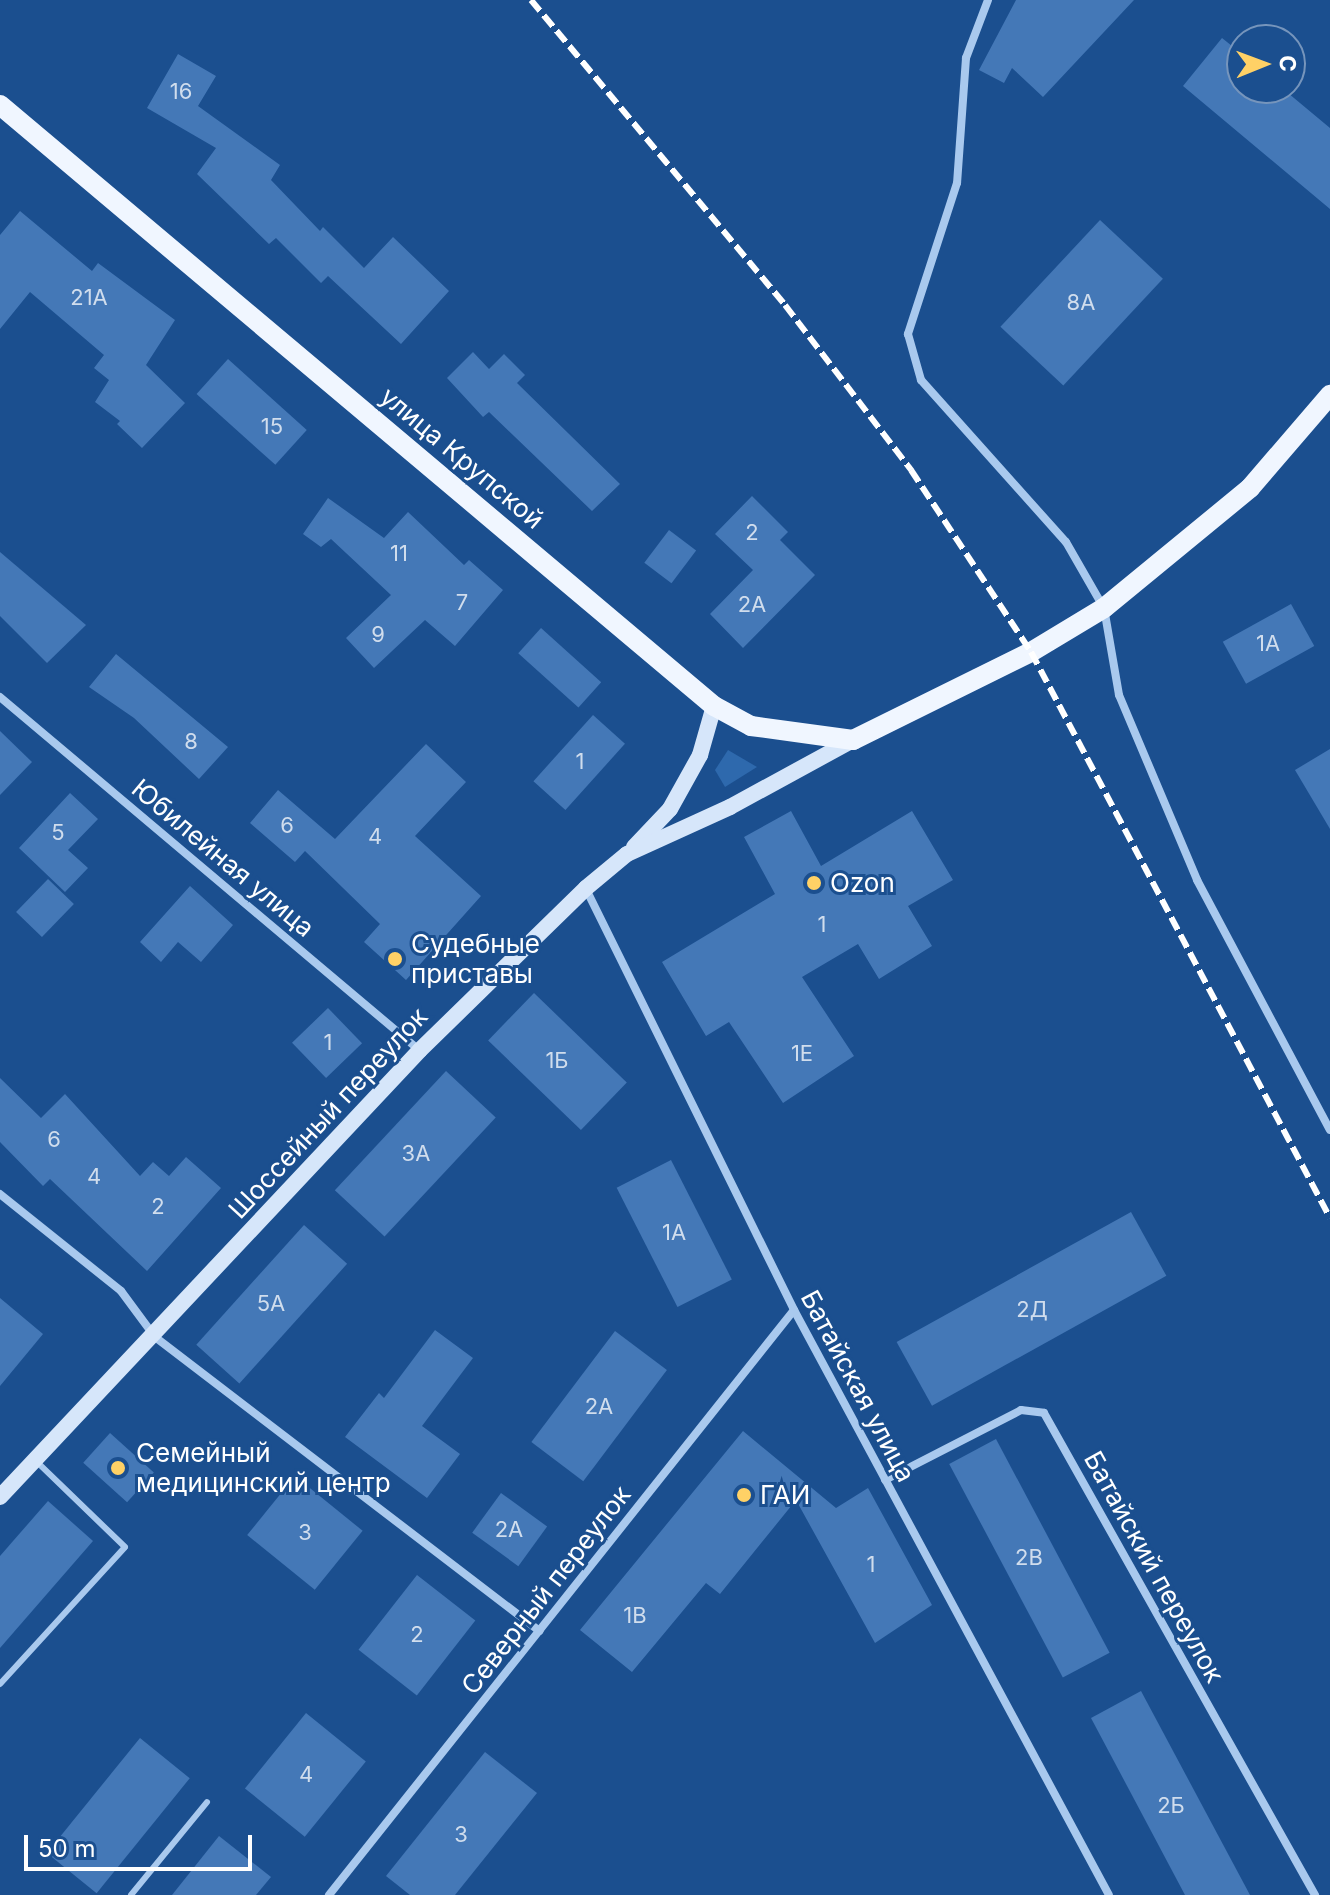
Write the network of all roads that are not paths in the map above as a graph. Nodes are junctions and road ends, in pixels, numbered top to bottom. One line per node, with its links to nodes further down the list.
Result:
1 (988, 0): 4 (street)
2 (0, 105): 6 (main road, улица Крупской)
3 (1330, 395): 4 (main road)
4 (1104, 608): 7 (main road); 11 (street)
5 (0, 697): 10 (street, Юбилейная улица)
6 (714, 706): 7 (main road, улица Крупской); 8 (main road)
7 (853, 740): 8 (main road, Шоссейный переулок)
8 (627, 854): 9 (main road, Шоссейный переулок)
9 (586, 888): 10 (main road, Шоссейный переулок); 13 (street, Батайская улица)
10 (420, 1050): 14 (main road, Шоссейный переулок)
11 (1330, 1130)
12 (0, 1194): 14 (street)
13 (794, 1310): 16 (street, Батайская улица); 18 (street, Северный переулок)
14 (155, 1337): 15 (main road, Шоссейный переулок); 18 (street)
15 (35, 1460): 17 (main road, Шоссейный переулок); 19 (lane)
16 (885, 1480): 23 (street, Батайская улица); 24 (street, Батайский переулок)
17 (0, 1497)
18 (539, 1631): 22 (street, Северный переулок)
19 (0, 1684)
20 (207, 1802): 21 (lane)
21 (131, 1895)
22 (329, 1895)
23 (1109, 1895)
24 (1315, 1895)

